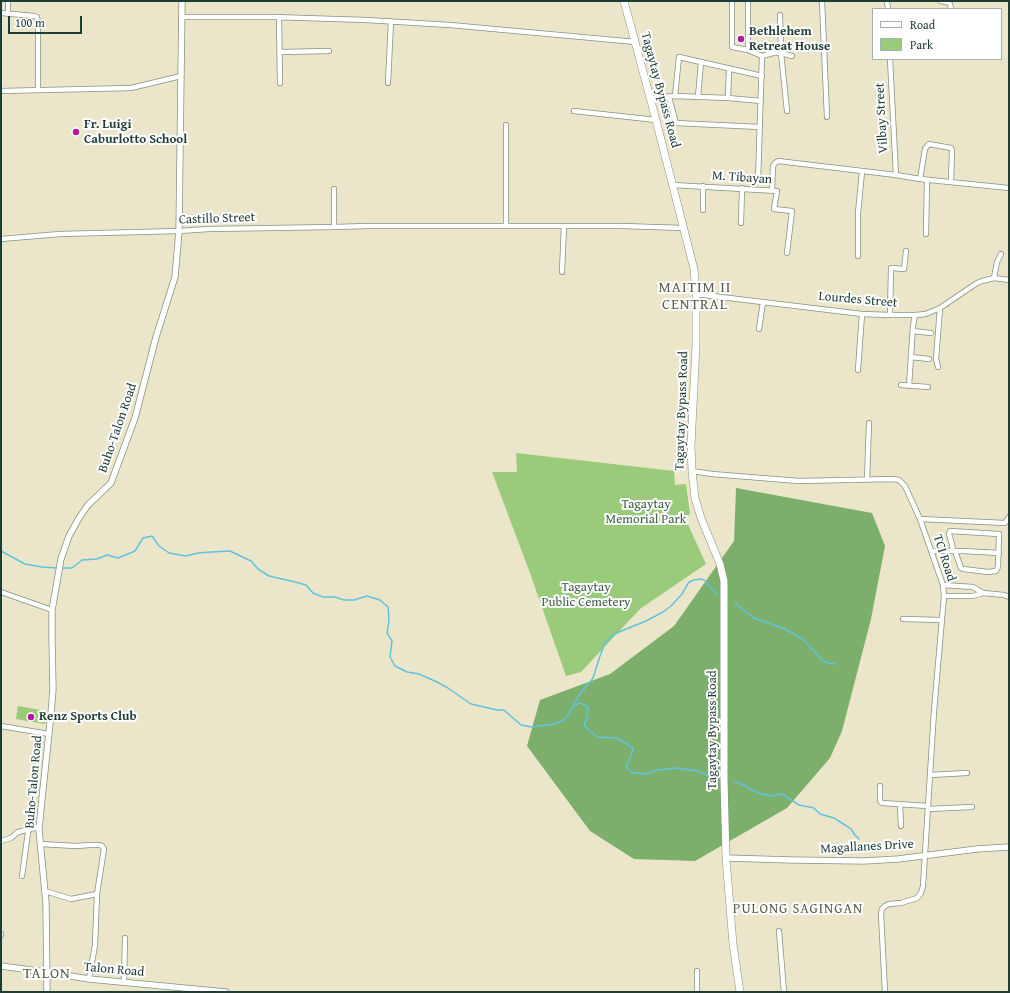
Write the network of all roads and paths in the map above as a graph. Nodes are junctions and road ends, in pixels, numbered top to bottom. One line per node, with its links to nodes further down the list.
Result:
1 (8, 1): 10 (street)
2 (182, 1): 12 (street, Buho-Talon Road)
3 (624, 1): 15 (main road, Tagaytay Bypass Road)
4 (732, 1): 16 (street)
5 (748, 1): 16 (street)
6 (822, 1): 39 (street)
7 (940, 1): 8 (street)
8 (951, 8)
9 (1, 13): 10 (street)
10 (8, 13): 29 (street)
11 (780, 15): 19 (street)
12 (182, 17): 13 (street); 25 (street, Buho-Talon Road)
13 (279, 17): 14 (street); 18 (street)
14 (391, 21): 15 (street); 28 (street)
15 (636, 42): 34 (main road, Tagaytay Bypass Road)
16 (748, 50): 20 (street)
17 (329, 51): 18 (street)
18 (280, 52): 27 (street)
19 (782, 53): 20 (street); 21 (street); 38 (street)
20 (762, 56): 26 (street)
21 (792, 56)
22 (890, 60): 44 (street, Vilbay Street)
23 (701, 62): 24 (street); 32 (street); 33 (street)
24 (729, 69): 26 (street); 35 (street)
25 (181, 76): 29 (street); 61 (street, Buho-Talon Road)
26 (762, 76): 36 (street)
27 (280, 83)
28 (388, 83)
29 (38, 90): 30 (street)
30 (1, 91)
31 (668, 96): 32 (street); 34 (street); 42 (street)
32 (675, 96): 33 (street)
33 (698, 97): 35 (street)
34 (650, 98): 40 (main road, Tagaytay Bypass Road)
35 (728, 98): 36 (street)
36 (761, 101): 42 (street)
37 (574, 111): 40 (street)
38 (787, 111)
39 (827, 116)
40 (656, 120): 49 (main road, Tagaytay Bypass Road)
41 (506, 125): 57 (street)
42 (760, 127): 46 (street)
43 (862, 172): 44 (street); 54 (street); 67 (street)
44 (896, 175): 45 (street)
45 (920, 179): 47 (street); 48 (street)
46 (758, 180)
47 (927, 180): 48 (street); 62 (street)
48 (951, 182): 52 (street)
49 (673, 185): 50 (street, M. Tibayan); 60 (main road, Tagaytay Bypass Road)
50 (703, 186): 51 (street, M. Tibayan); 55 (street)
51 (742, 188): 54 (street, M. Tibayan); 56 (street)
52 (1009, 188)
53 (334, 189): 59 (street)
54 (772, 190): 65 (street, M. Tibayan)
55 (704, 210)
56 (740, 223)
57 (506, 226): 58 (street, Castillo Street); 59 (street, Castillo Street)
58 (564, 226): 60 (street, Castillo Street); 68 (street)
59 (334, 227): 61 (street, Castillo Street)
60 (684, 228): 71 (main road, Tagaytay Bypass Road)
61 (180, 231): 63 (street, Castillo Street); 100 (street, Buho-Talon Road)
62 (926, 234)
63 (1, 239)
64 (906, 251): 75 (street)
65 (787, 253)
66 (1001, 254): 69 (street)
67 (858, 256)
68 (562, 272)
69 (994, 278): 70 (street, Lourdes Street); 73 (street, Lourdes Street)
70 (1009, 280)
71 (696, 294): 72 (street, Lourdes Street); 88 (main road, Tagaytay Bypass Road)
72 (763, 302): 74 (street, Lourdes Street); 77 (street)
73 (940, 308): 76 (street, Lourdes Street); 82 (street)
74 (862, 314): 75 (street, Lourdes Street); 83 (street)
75 (890, 315): 76 (street, Lourdes Street)
76 (915, 315): 78 (street)
77 (759, 329)
78 (913, 331): 79 (street); 80 (street)
79 (931, 333)
80 (911, 357): 81 (street); 85 (street)
81 (929, 359)
82 (938, 367)
83 (858, 370)
84 (902, 385): 85 (street)
85 (909, 386): 86 (street)
86 (928, 387)
87 (869, 424): 89 (street)
88 (692, 471): 89 (street, TCI Road); 118 (main road, Tagaytay Bypass Road)
89 (867, 480): 91 (street, TCI Road)
90 (1009, 517): 91 (street)
91 (920, 520): 92 (street, TCI Road)
92 (931, 551): 93 (street); 95 (street, TCI Road)
93 (954, 551): 94 (street); 94 (street); 94 (street)
94 (998, 553)
95 (943, 585): 97 (street); 98 (street, TCI Road)
96 (1, 592): 100 (street)
97 (983, 593): 98 (street); 99 (street)
98 (944, 596): 102 (street, TCI Road)
99 (1009, 597)
100 (52, 610): 104 (street, Buho-Talon Road)
101 (903, 619): 102 (street)
102 (942, 620): 106 (street, TCI Road)
103 (1, 726): 104 (street)
104 (49, 734): 112 (street, Buho-Talon Road)
105 (967, 773): 106 (street)
106 (930, 775): 109 (street, TCI Road)
107 (880, 786): 108 (street)
108 (900, 804): 109 (street); 111 (street)
109 (928, 807): 110 (street); 117 (street, TCI Road)
110 (972, 807)
111 (901, 826)
112 (39, 827): 113 (street); 115 (street, Buho-Talon Road)
113 (30, 829): 114 (street); 119 (street)
114 (1, 841)
115 (40, 844): 120 (street, Buho-Talon Road); 121 (street)
116 (1009, 847): 117 (street, Magallanes Drive)
117 (925, 855): 118 (street, Magallanes Drive); 134 (street)
118 (726, 858): 132 (main road, Tagaytay Bypass Road)
119 (22, 876)
120 (45, 891): 121 (street); 125 (street, Buho-Talon Road)
121 (97, 894): 127 (street)
122 (779, 931): 133 (street)
123 (124, 938): 128 (street)
124 (1, 966): 125 (street, Talon Road)
125 (46, 972): 127 (street, Talon Road); 129 (street, Buho-Talon Road)
126 (697, 972): 131 (street)
127 (89, 979): 128 (street, Talon Road)
128 (124, 982): 130 (street, Talon Road)
129 (47, 992)
130 (226, 992)
131 (697, 992)
132 (740, 992)
133 (784, 992)
134 (884, 992)

